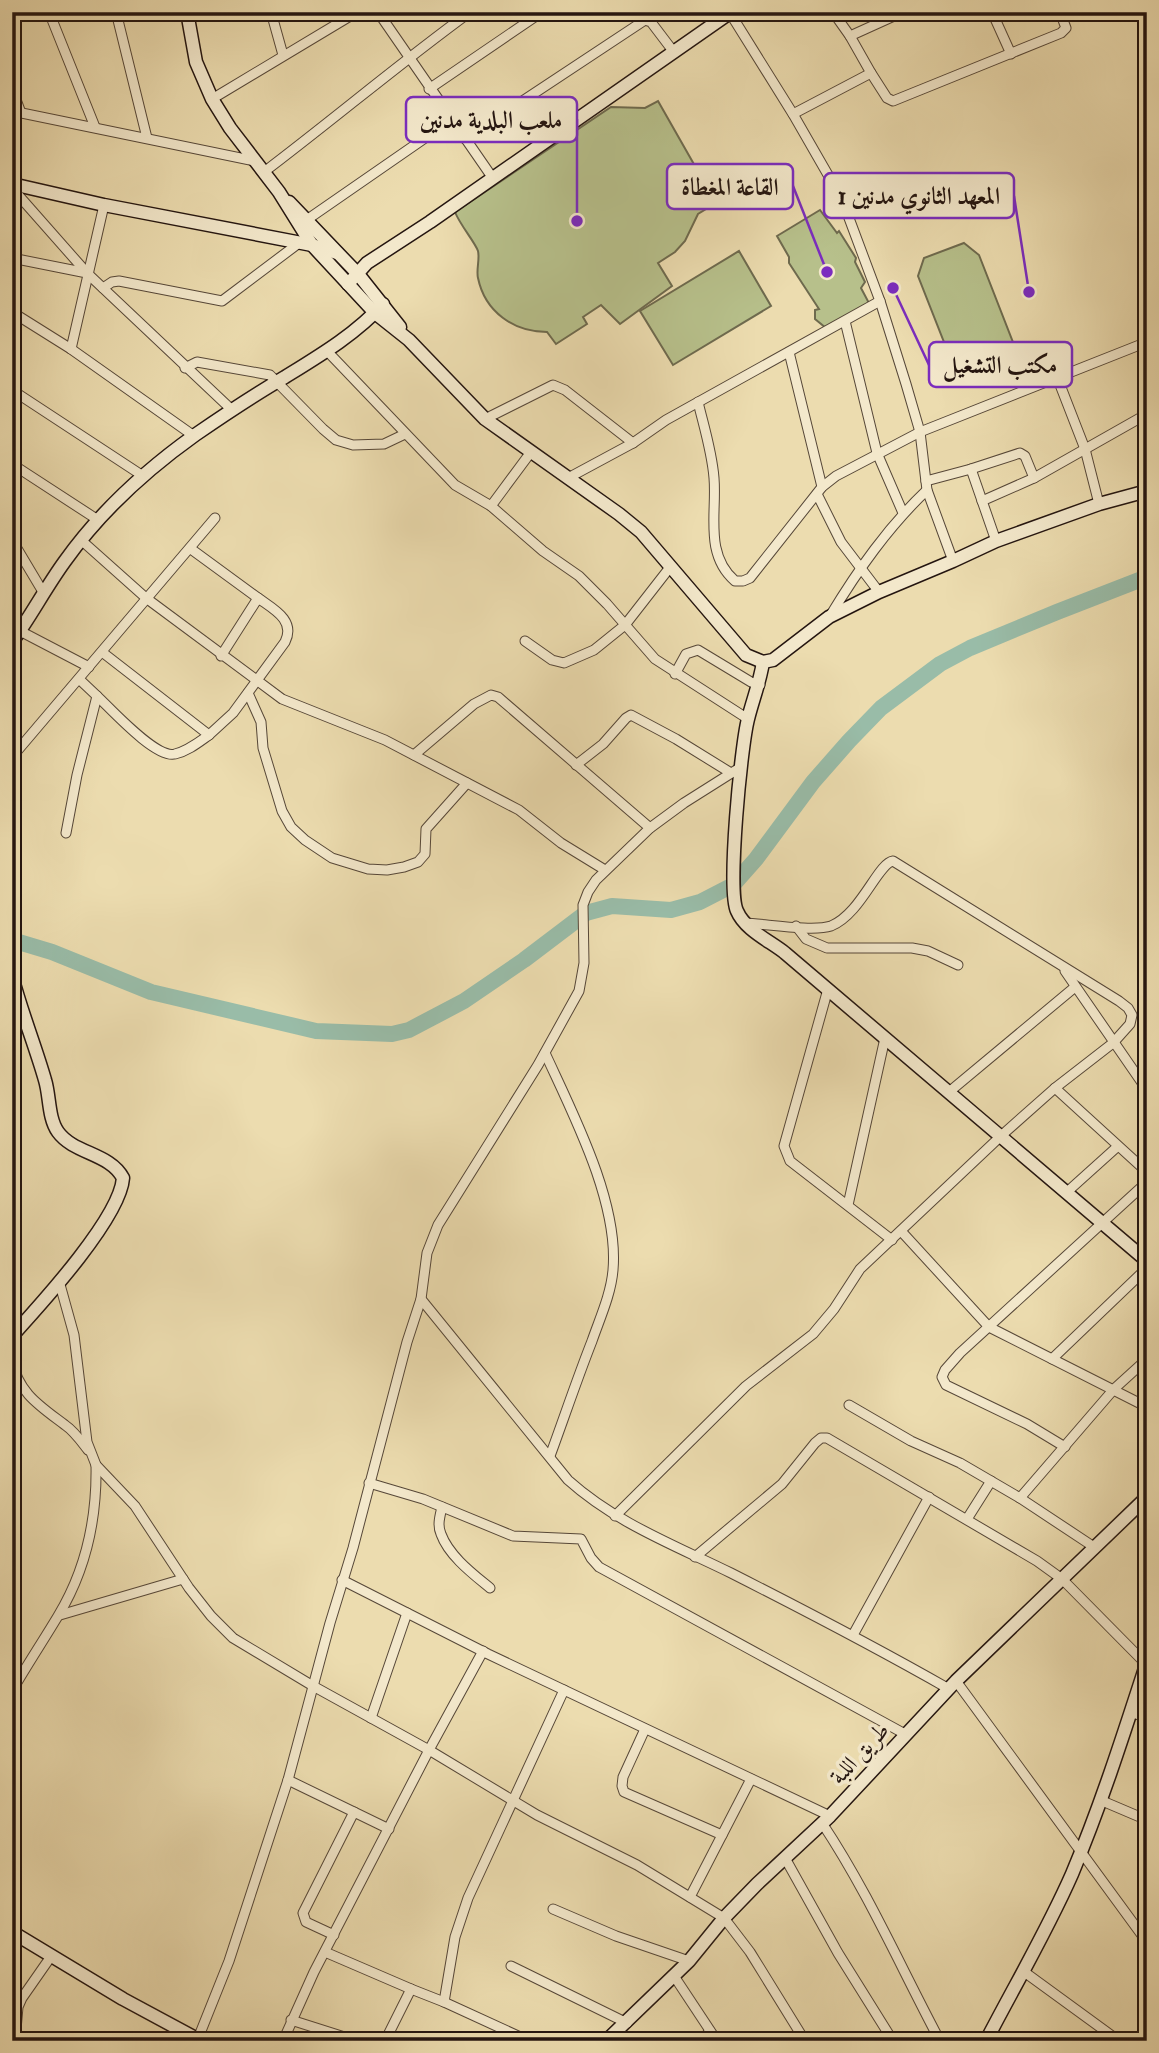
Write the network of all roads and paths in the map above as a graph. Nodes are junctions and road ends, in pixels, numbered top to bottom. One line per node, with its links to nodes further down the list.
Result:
1 (48, 12): 27 (street)
2 (116, 12): 28 (street)
3 (187, 12): 23 (street)
4 (271, 12): 18 (street)
5 (357, 12): 14 (street)
6 (378, 12): 19 (street)
7 (470, 12): 19 (street)
8 (542, 12): 22 (street)
9 (730, 12): 16 (street); 25 (street)
10 (833, 12): 15 (street)
11 (903, 12): 15 (street)
12 (992, 12): 17 (street)
13 (1060, 12): 17 (street)
14 (343, 15): 18 (street)
15 (850, 36): 20 (street)
16 (673, 51): 29 (street); 32 (street)
17 (1011, 54): 20 (street)
18 (283, 55): 23 (street)
19 (408, 57): 22 (street); 31 (street)
20 (871, 73): 25 (street)
21 (12, 89): 24 (street)
22 (429, 89): 26 (street)
23 (212, 99): 30 (street)
24 (17, 112): 27 (street)
25 (793, 114): 43 (street)
26 (451, 120): 29 (street); 36 (street)
27 (94, 127): 28 (street)
28 (147, 138): 30 (street)
29 (465, 139): 32 (street)
30 (255, 161): 31 (street)
31 (264, 172): 34 (street)
32 (492, 177): 41 (street)
33 (12, 186): 35 (street); 40 (street)
34 (279, 192): 36 (street); 37 (street)
35 (104, 205): 37 (street); 40 (street)
36 (308, 219): 38 (street)
37 (305, 244): 38 (street); 41 (street); 42 (street)
38 (337, 253): 41 (street)
39 (12, 258): 40 (street)
40 (88, 273): 42 (street); 48 (street)
41 (348, 275): 44 (street)
42 (103, 288): 51 (street)
43 (880, 301): 46 (street); 59 (street)
44 (379, 309): 49 (street); 58 (street)
45 (12, 312): 48 (street)
46 (845, 321): 50 (street); 65 (street)
47 (1147, 342): 52 (street)
48 (71, 349): 61 (street)
49 (327, 351): 53 (street); 60 (street)
50 (789, 352): 55 (street); 72 (street)
51 (185, 368): 53 (street); 56 (street)
52 (1057, 377): 59 (street); 63 (street)
53 (278, 381): 56 (street); 60 (street)
54 (12, 390): 68 (street)
55 (698, 402): 62 (street); 72 (street)
56 (232, 410): 61 (street)
57 (1147, 414): 63 (street)
58 (485, 419): 62 (street); 64 (street)
59 (920, 432): 65 (street); 71 (street)
60 (405, 434): 76 (street)
61 (194, 436): 68 (street)
62 (633, 443): 69 (street)
63 (1085, 449): 70 (street); 75 (street)
64 (531, 452): 69 (street); 76 (street)
65 (877, 453): 72 (street); 77 (street)
66 (12, 464): 79 (street)
67 (971, 469): 70 (street); 71 (street); 74 (street)
68 (143, 476): 79 (street)
69 (568, 478): 85 (street)
70 (1034, 478): 74 (street)
71 (927, 485): 77 (street); 84 (street)
72 (820, 490): 86 (street)
73 (1147, 491): 75 (street)
74 (982, 501): 82 (street)
75 (1099, 504): 82 (street)
76 (491, 506): 92 (street)
77 (903, 513): 86 (street)
78 (215, 518): 83 (street)
79 (98, 520): 81 (street)
80 (12, 540): 87 (street)
81 (81, 540): 87 (street); 89 (street)
82 (996, 541): 84 (street)
83 (191, 549): 89 (street); 90 (street)
84 (953, 561): 88 (street)
85 (671, 566): 92 (street); 97 (street)
86 (860, 568): 88 (street); 91 (street)
87 (43, 592): 93 (street)
88 (879, 592): 91 (street)
89 (146, 598): 95 (street); 96 (street)
90 (258, 598): 96 (street); 101 (street)
91 (829, 617): 97 (street)
92 (625, 625): 94 (street); 99 (street)
93 (16, 637): 98 (street)
94 (525, 641)
95 (102, 652): 98 (street); 106 (street)
96 (220, 656): 101 (street)
97 (763, 662): 102 (street)
98 (89, 667): 100 (street)
99 (675, 674): 102 (street); 105 (street)
100 (79, 679): 104 (street); 108 (street)
101 (257, 682): 103 (street); 107 (street)
102 (760, 685): 105 (street)
103 (248, 693): 106 (street); 111 (street)
104 (97, 696): 106 (street); 113 (street)
105 (748, 719): 110 (street)
106 (209, 735)
107 (414, 755): 109 (street); 111 (street)
108 (12, 757)
109 (576, 765): 110 (street); 112 (street)
110 (736, 770): 112 (street); 115 (street)
111 (467, 783): 114 (street)
112 (650, 828): 114 (street)
113 (66, 833)
114 (605, 870): 126 (street)
115 (745, 923): 116 (street); 121 (street)
116 (796, 926): 117 (street); 118 (street)
117 (958, 965)
118 (1062, 967): 120 (street); 125 (street)
119 (14, 982): 122 (street)
120 (1075, 988): 125 (street); 129 (street)
121 (828, 989): 124 (street); 135 (street)
122 (24, 1018): 123 (street); 141 (street)
123 (12, 1029)
124 (885, 1038): 129 (street); 135 (street)
125 (1113, 1043): 127 (street); 128 (street)
126 (545, 1053): 142 (street); 153 (street)
127 (1055, 1088): 130 (street); 131 (street)
128 (1147, 1090)
129 (948, 1092): 130 (street)
130 (1002, 1135): 134 (street); 137 (street)
131 (1118, 1147): 132 (street); 134 (street)
132 (1147, 1172)
133 (1147, 1182): 136 (street)
134 (1067, 1192): 136 (street)
135 (848, 1205): 138 (street)
136 (1102, 1222): 139 (street); 143 (street)
137 (901, 1231): 138 (street); 143 (street)
138 (892, 1240): 161 (street)
139 (1147, 1261)
140 (1147, 1268): 145 (street)
141 (59, 1280): 144 (street); 152 (street)
142 (421, 1299): 153 (street); 156 (street)
143 (989, 1326): 145 (street); 151 (street)
144 (12, 1336)
145 (1052, 1359): 148 (street)
146 (1147, 1359): 148 (street)
147 (12, 1360): 152 (street)
148 (1114, 1389): 150 (street); 151 (street)
149 (849, 1405): 155 (street)
150 (1147, 1406)
151 (1065, 1447): 159 (street)
152 (90, 1453): 154 (street)
153 (550, 1456): 161 (street)
154 (96, 1465): 165 (street); 170 (street)
155 (991, 1481): 159 (street); 162 (street)
156 (369, 1483): 160 (street); 167 (street)
157 (929, 1497): 162 (street); 164 (street); 171 (street)
158 (1147, 1497): 163 (street, طريق اللبة)
159 (1020, 1498): 163 (street)
160 (442, 1507): 168 (street); 182 (street)
161 (614, 1516): 164 (street)
162 (967, 1519): 166 (street)
163 (1094, 1547): 166 (street, طريق اللبة)
164 (695, 1557): 171 (street)
165 (183, 1579): 170 (street); 175 (street)
166 (1062, 1579): 173 (street); 174 (street, طريق اللبة)
167 (341, 1580): 169 (street); 175 (street)
168 (490, 1588)
169 (407, 1613): 172 (street); 179 (street)
170 (60, 1615): 176 (street)
171 (853, 1636): 174 (street)
172 (483, 1651): 177 (street); 183 (street)
173 (1146, 1663): 178 (street)
174 (952, 1685): 182 (street, طريق اللبة); 193 (street)
175 (313, 1686): 179 (street); 185 (street)
176 (12, 1690)
177 (564, 1690): 181 (street); 186 (street)
178 (1131, 1712): 180 (street); 187 (street)
179 (371, 1718): 183 (street)
180 (1147, 1718)
181 (645, 1728): 184 (street); 192 (street)
182 (905, 1734): 189 (street, طريق اللبة)
183 (429, 1750): 186 (street); 191 (street)
184 (751, 1779): 189 (street); 192 (street)
185 (288, 1780): 188 (street); 212 (street)
186 (513, 1800): 195 (street); 208 (street)
187 (1100, 1800): 190 (street); 193 (street)
188 (354, 1812): 191 (street); 199 (street)
189 (826, 1819): 194 (street, طريق اللبة); 223 (street)
190 (1147, 1820)
191 (389, 1829): 199 (street)
192 (722, 1835): 195 (street)
193 (1080, 1852): 200 (street); 205 (street)
194 (785, 1858): 197 (street, طريق اللبة); 222 (street)
195 (690, 1897): 197 (street)
196 (552, 1909): 203 (street)
197 (724, 1918): 203 (street, طريق اللبة); 221 (street)
198 (12, 1932): 202 (street)
199 (334, 1935): 201 (street)
200 (1147, 1942)
201 (325, 1952): 207 (street); 209 (street)
202 (52, 1955): 212 (street); 213 (street)
203 (689, 1961): 206 (street, طريق اللبة)
204 (511, 1966): 210 (street)
205 (1023, 1971): 224 (street); 225 (street)
206 (674, 1976): 210 (street, طريق اللبة); 211 (street)
207 (411, 1989): 208 (street); 216 (street)
208 (444, 2002): 217 (street)
209 (291, 2020): 214 (street); 215 (street)
210 (627, 2022): 218 (street, طريق اللبة)
211 (710, 2031): 219 (street); 220 (street)
212 (198, 2040)
213 (15, 2041)
214 (283, 2041)
215 (357, 2041)
216 (385, 2041)
217 (529, 2041)
218 (606, 2041)
219 (701, 2041)
220 (717, 2041)
221 (805, 2041)
222 (894, 2041)
223 (940, 2041)
224 (986, 2041)
225 (1119, 2041)

